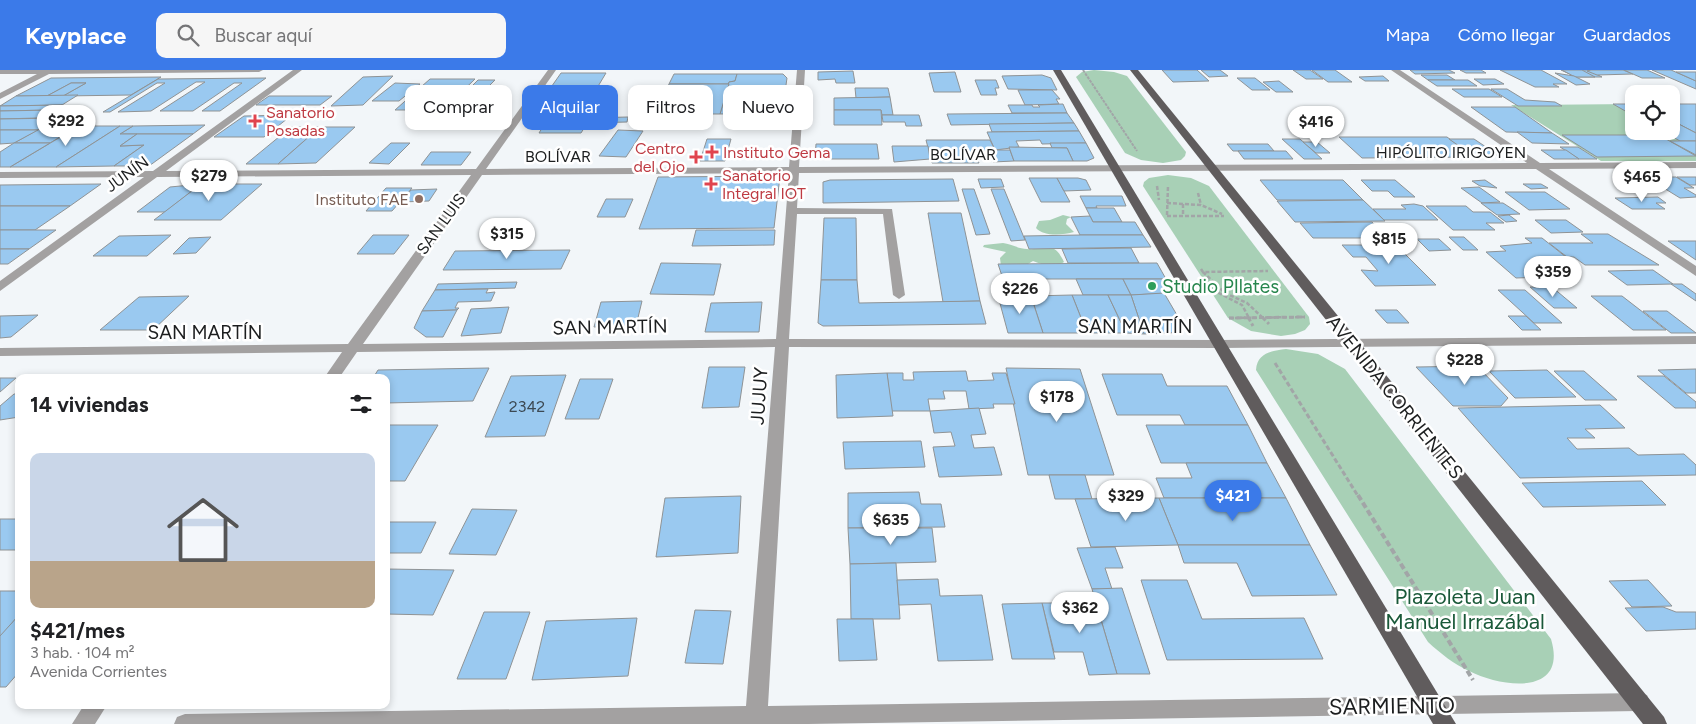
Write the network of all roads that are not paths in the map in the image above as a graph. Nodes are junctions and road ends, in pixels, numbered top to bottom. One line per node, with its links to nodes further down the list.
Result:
1 (259, 70): 8 (street)
2 (298, 70): 17 (street, JUNÍN)
3 (552, 70): 16 (street, SAN LUIS)
4 (802, 70): 15 (street, JUJUY)
5 (1057, 70): 14 (main road)
6 (1134, 70): 13 (main road, AVENIDA CORRIENTES)
7 (1395, 70): 12 (street)
8 (51, 71): 9 (street); 10 (street)
9 (0, 72)
10 (0, 96)
11 (1696, 165): 12 (street, HIPÓLITO IRIGOYEN)
12 (1538, 166): 13 (street, HIPÓLITO IRIGOYEN); 20 (street)
13 (1212, 168): 14 (street, HIPÓLITO IRIGOYEN); 24 (main road, AVENIDA CORRIENTES)
14 (1116, 169): 15 (street, BOLÍVAR); 26 (main road)
15 (795, 170): 16 (street, BOLÍVAR); 19 (street, JUJUY)
16 (478, 172): 17 (street, BOLÍVAR); 27 (street, SAN LUIS)
17 (155, 174): 18 (street, BOLÍVAR); 21 (street, JUNÍN)
18 (0, 175)
19 (791, 211): 22 (street); 25 (street, JUJUY)
20 (1696, 272)
21 (0, 287)
22 (899, 295)
23 (1696, 340): 24 (street, SAN MARTÍN)
24 (1352, 343): 26 (street, SAN MARTÍN); 30 (main road, AVENIDA CORRIENTES)
25 (782, 344): 26 (street, SAN MARTÍN); 27 (street, SAN MARTÍN); 33 (street, JUJUY)
26 (1220, 344): 31 (main road)
27 (351, 350): 28 (street, SAN MARTÍN); 29 (street, SAN LUIS)
28 (0, 352)
29 (334, 374)
30 (1639, 702): 31 (street, SARMIENTO); 37 (main road, AVENIDA CORRIENTES)
31 (1433, 705): 33 (street, SARMIENTO); 36 (main road)
32 (93, 709): 34 (street)
33 (756, 720): 35 (street, SARMIENTO)
34 (83, 724)
35 (185, 724)
36 (1445, 724)
37 (1656, 724)

